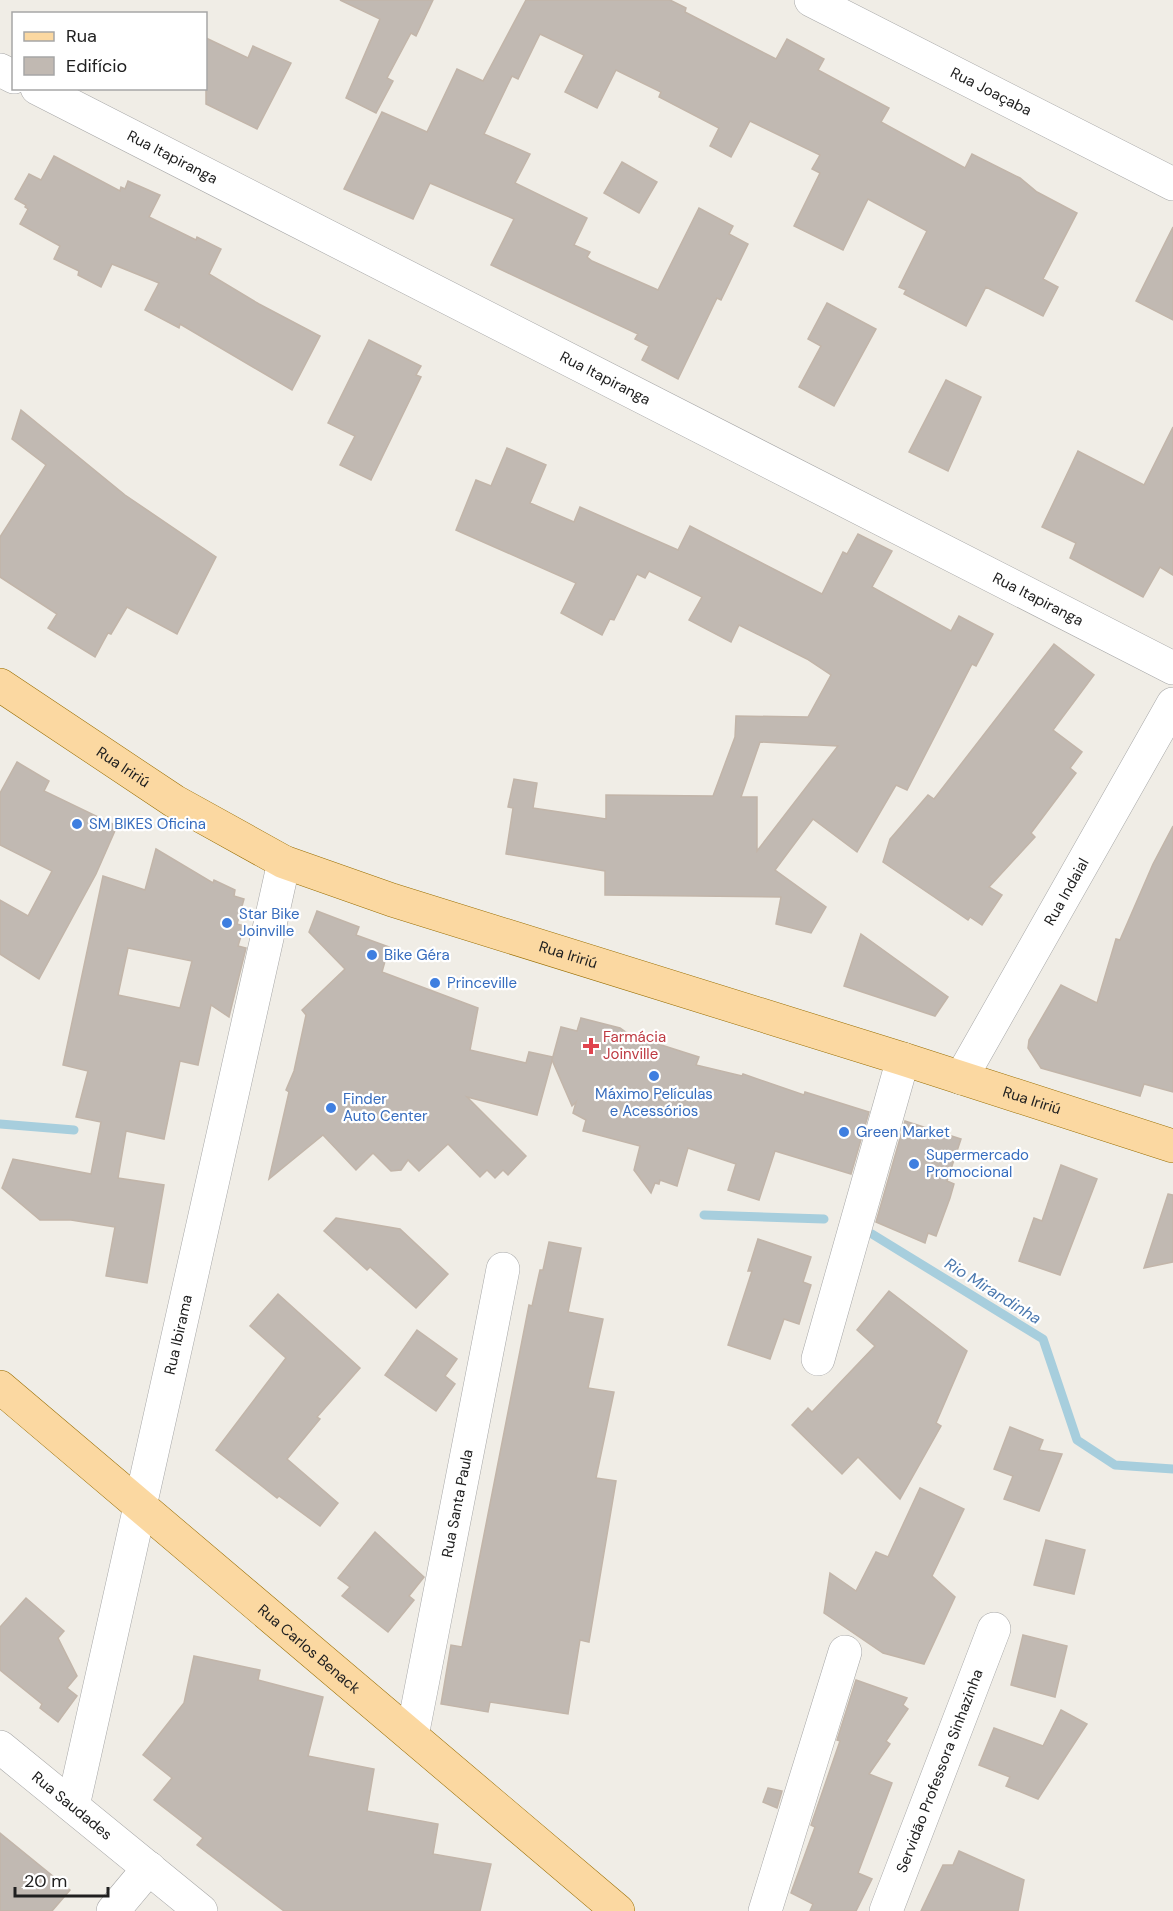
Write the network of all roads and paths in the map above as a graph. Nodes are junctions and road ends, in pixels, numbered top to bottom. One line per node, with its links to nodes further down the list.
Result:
1 (811, 0): 3 (street, Rua Joaçaba)
2 (41, 90): 4 (street, Rua Itapiranga)
3 (1173, 184)
4 (1173, 668)
5 (0, 685): 7 (main road, Rua Iririú)
6 (1173, 704): 9 (street, Rua Indaial)
7 (284, 862): 8 (main road, Rua Iririú); 14 (street, Rua Ibirama)
8 (903, 1059): 9 (main road, Rua Iririú); 12 (street)
9 (961, 1078): 10 (main road, Rua Iririú)
10 (1173, 1146)
11 (503, 1269): 17 (street, Rua Santa Paula)
12 (818, 1359)
13 (0, 1387): 14 (main road, Rua Carlos Benack)
14 (140, 1506): 17 (main road, Rua Carlos Benack); 19 (street, Rua Ibirama)
15 (994, 1629): 25 (street, Servidão Professora Sinhazinha)
16 (845, 1652): 24 (street)
17 (411, 1736): 23 (main road, Rua Carlos Benack)
18 (0, 1747): 19 (street, Rua Saudades)
19 (73, 1806): 20 (street, Rua Saudades)
20 (148, 1868): 21 (street); 22 (street, Rua Saudades)
21 (113, 1911)
22 (201, 1911)
23 (618, 1911)
24 (765, 1911)
25 (886, 1911)

